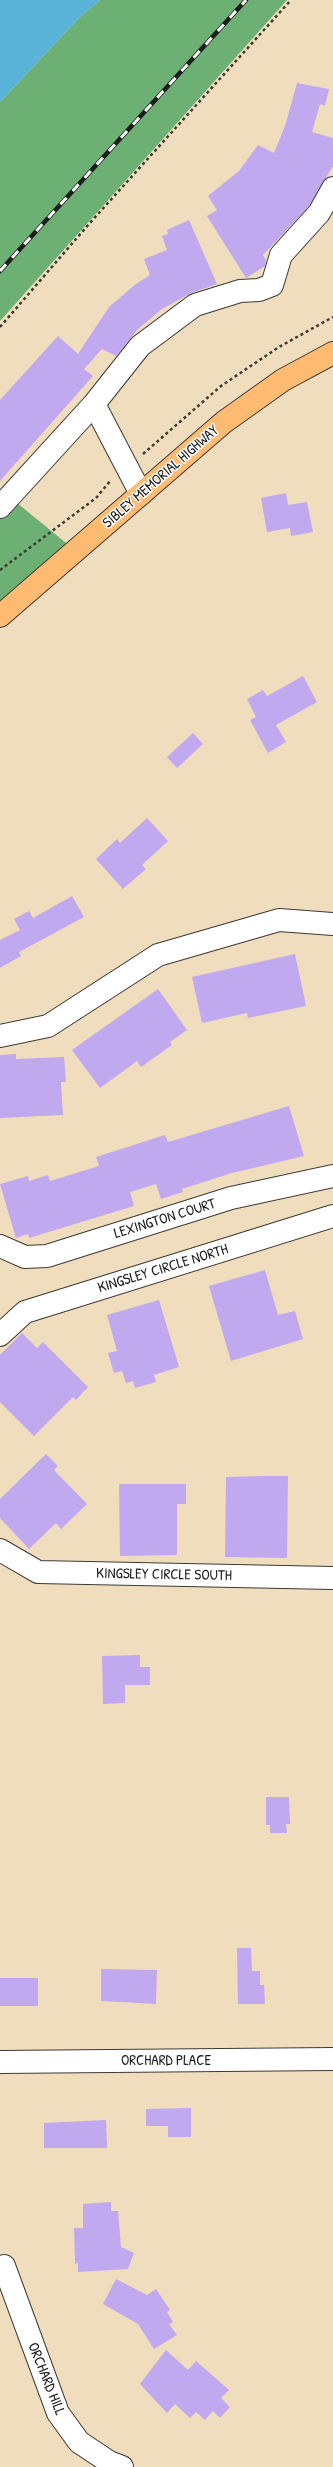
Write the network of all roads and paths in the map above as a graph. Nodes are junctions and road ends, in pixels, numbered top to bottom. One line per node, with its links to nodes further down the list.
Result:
1 (291, 0): 4 (path)
2 (333, 188): 6 (street)
3 (333, 317): 7 (path)
4 (0, 327)
5 (333, 353): 8 (main road, SIBLEY MEMORIAL HIGHWAY)
6 (94, 404): 7 (street); 9 (street)
7 (125, 466): 8 (street); 10 (path)
8 (141, 494): 11 (main road, SIBLEY MEMORIAL HIGHWAY)
9 (0, 507)
10 (0, 570)
11 (0, 616)
12 (333, 924): 13 (street)
13 (0, 1036)
14 (333, 1176): 16 (street, LEXINGTON COURT)
15 (333, 1216): 17 (street, KINGSLEY CIRCLE NORTH)
16 (0, 1246)
17 (0, 1334)
18 (0, 1550): 19 (street, KINGSLEY CIRCLE SOUTH)
19 (333, 1578)
20 (333, 2059): 21 (street, ORCHARD PLACE)
21 (0, 2062)
22 (4, 2266): 23 (street, ORCHARD HILL)
23 (122, 2467)

